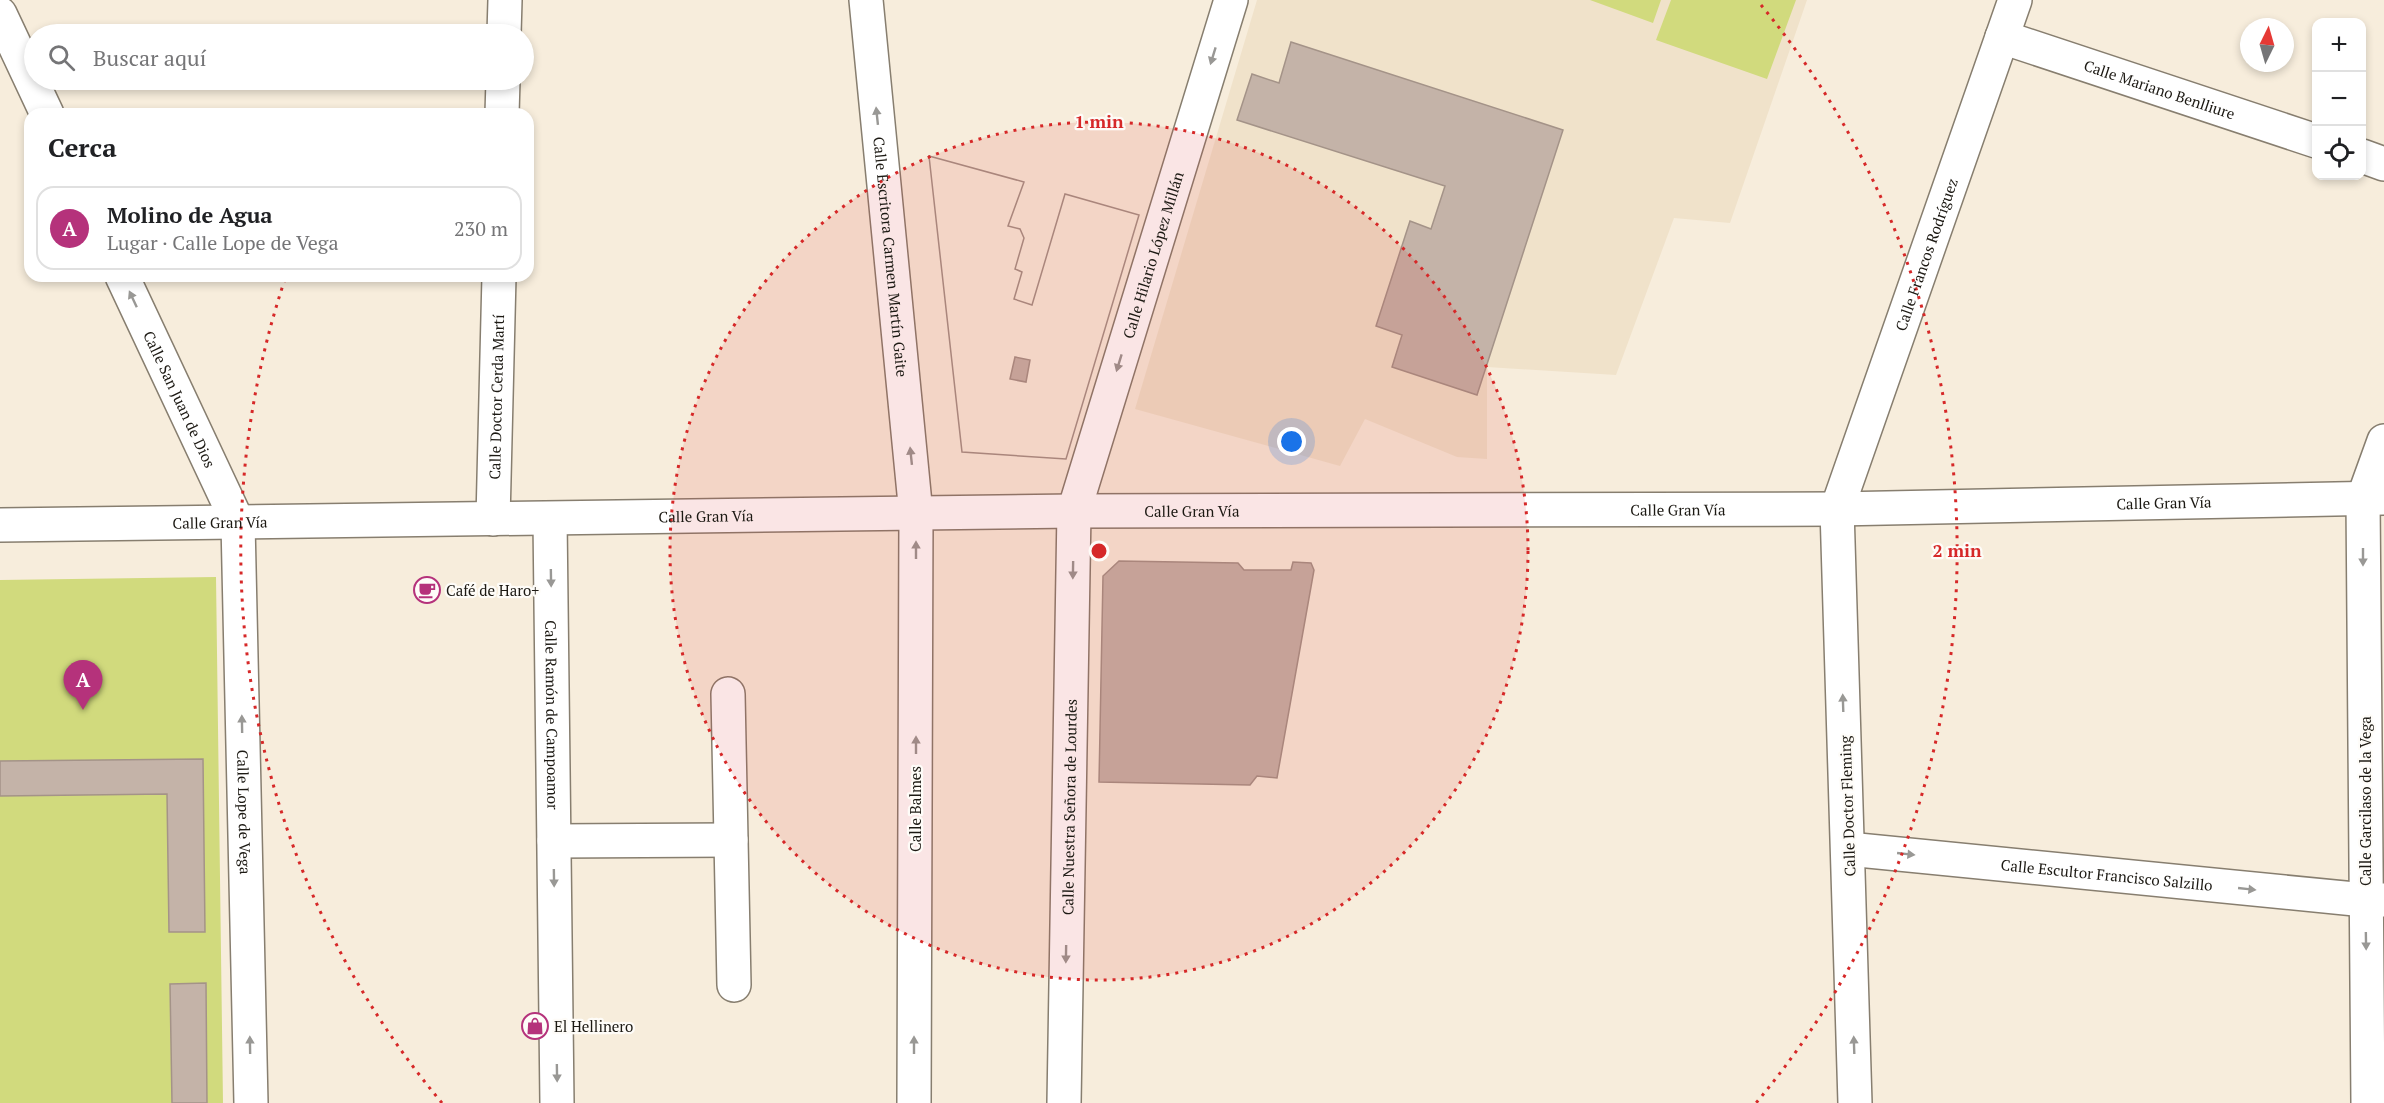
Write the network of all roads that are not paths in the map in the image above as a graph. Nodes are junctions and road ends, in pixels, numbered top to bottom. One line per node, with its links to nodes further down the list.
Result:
1 (505, 0): 6 (street)
2 (866, 0): 22 (street, Calle Escritora Carmen Martín Gaite, one-way to 2)
3 (1231, 0): 21 (street, Calle Hilario López Millán, one-way to 21)
4 (2015, 0): 7 (street, Calle Francos Rodríguez)
5 (0, 14): 8 (street)
6 (504, 24)
7 (2002, 37): 13 (street, Calle Mariano Benlliure); 20 (street, Calle Francos Rodríguez)
8 (24, 66)
9 (35, 90): 11 (street)
10 (503, 90): 12 (street)
11 (43, 108)
12 (502, 108)
13 (2312, 140)
14 (2366, 158): 15 (street)
15 (2384, 164)
16 (125, 282): 25 (street, Calle San Juan de Dios, one-way to 16)
17 (499, 282): 23 (street, Calle Doctor Cerda Martí)
18 (2384, 441): 19 (street)
19 (2373, 499): 20 (street, Calle Gran Vía); 31 (street, Calle Garcilaso de la Vega, one-way to 31)
20 (1837, 509): 21 (street, Calle Gran Vía); 30 (street, Calle Doctor Fleming, one-way to 20)
21 (1074, 512): 22 (street, Calle Gran Vía); 36 (street, Calle Nuestra Señora de Lourdes, one-way to 36)
22 (916, 514): 24 (street, Calle Gran Vía); 35 (street, Calle Balmes, one-way to 22)
23 (493, 519): 24 (street, Calle Gran Vía); 25 (street, Calle Gran Vía)
24 (550, 519): 28 (street, Calle Ramón de Campoamor, one-way to 28)
25 (238, 523): 26 (street, Calle Gran Vía); 33 (street, Calle Lope de Vega, one-way to 25)
26 (0, 525)
27 (728, 694): 29 (street)
28 (554, 840): 29 (street); 34 (street, Calle Ramón de Campoamor, one-way to 34)
29 (731, 840): 32 (street)
30 (1848, 849): 31 (street, Calle Escultor Francisco Salzillo, one-way to 31); 37 (street, Calle Doctor Fleming, one-way to 30)
31 (2375, 900): 38 (street, Calle Garcilaso de la Vega, one-way to 38)
32 (734, 985)
33 (251, 1103)
34 (557, 1103)
35 (914, 1103)
36 (1064, 1103)
37 (1855, 1103)
38 (2368, 1103)

